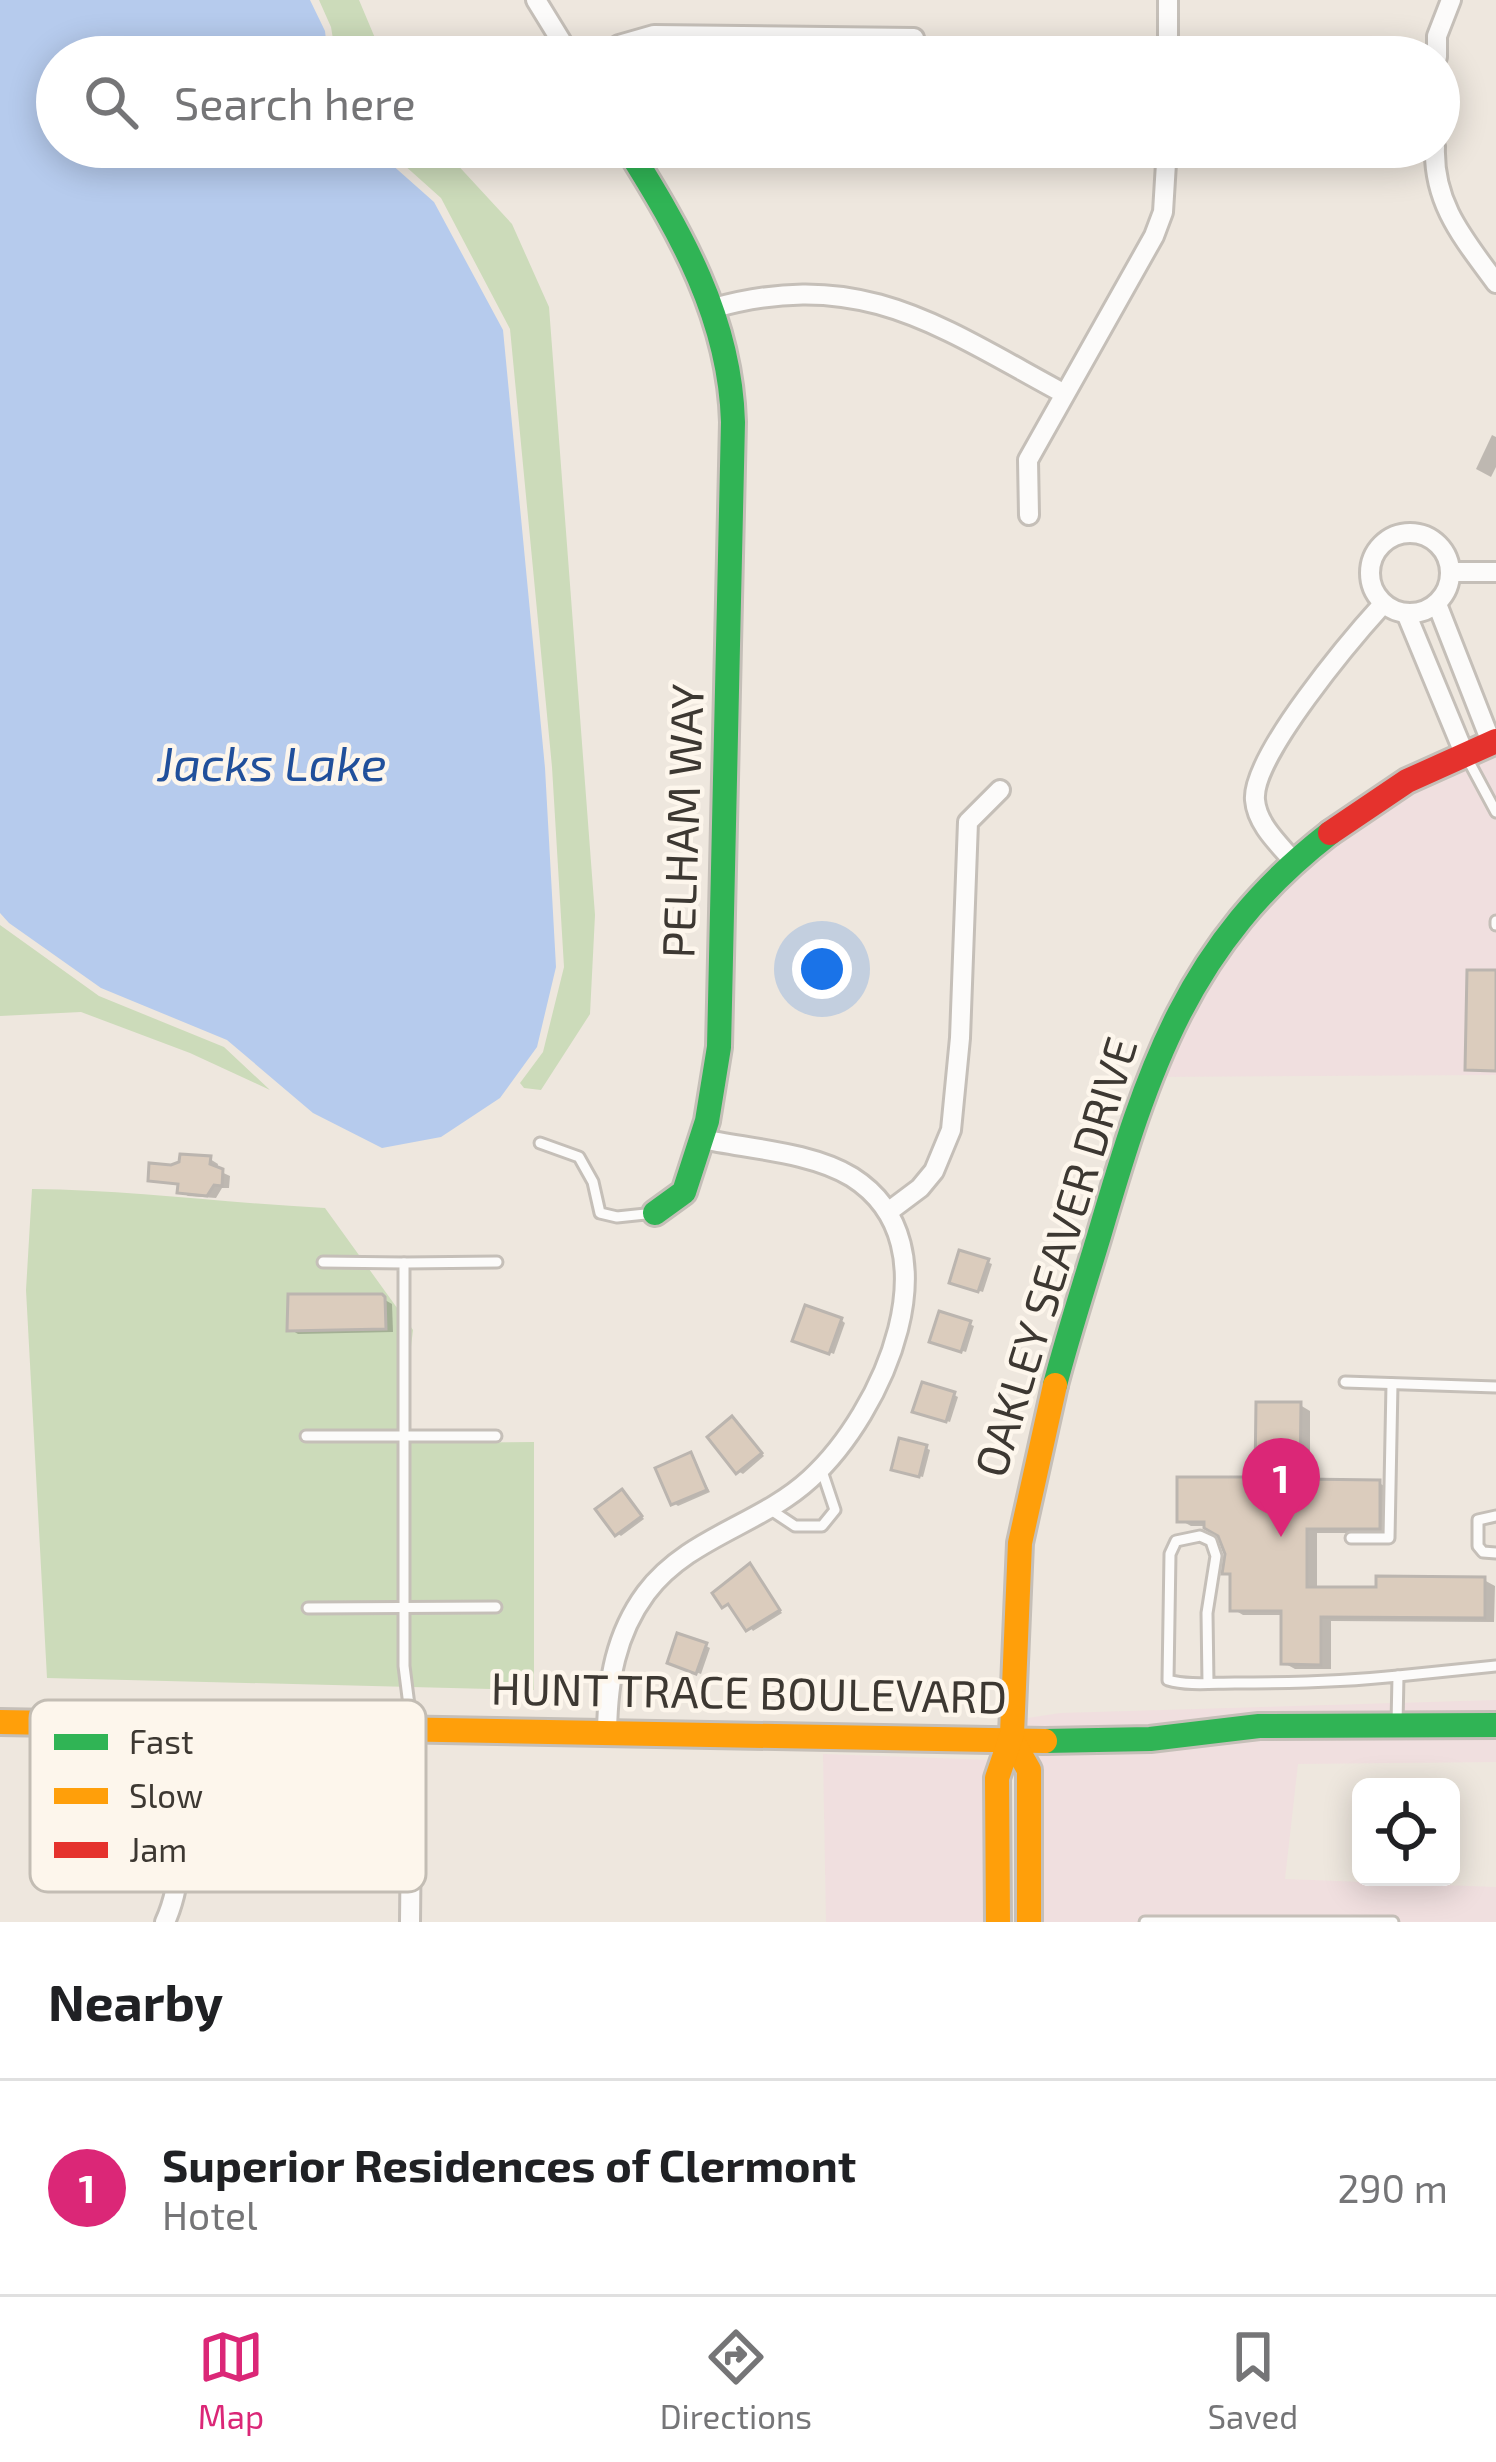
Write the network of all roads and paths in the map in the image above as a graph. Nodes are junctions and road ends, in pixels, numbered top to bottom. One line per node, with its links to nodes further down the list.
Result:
1 (536, 0): 4 (street)
2 (1168, 0): 7 (street)
3 (1451, 0): 8 (street)
4 (558, 36)
5 (650, 36): 6 (street)
6 (741, 36)
7 (1168, 36)
8 (1438, 36)
9 (640, 168): 13 (street, PELHAM WAY)
10 (1166, 168): 14 (street)
11 (1434, 168): 12 (street)
12 (1496, 284)
13 (714, 308): 14 (street); 28 (street, PELHAM WAY)
14 (1063, 393): 15 (street)
15 (1029, 515)
16 (1451, 572): 17 (street); 18 (street); 19 (street)
17 (1496, 572)
18 (1383, 604): 20 (street); 27 (street)
19 (1437, 604): 20 (street); 21 (street)
20 (1406, 613): 22 (street)
21 (1460, 661): 22 (street); 23 (street)
22 (1430, 672): 24 (street)
23 (1494, 745): 24 (street, OAKLEY SEAVER DRIVE)
24 (1464, 753): 26 (lane); 27 (street, OAKLEY SEAVER DRIVE)
25 (1000, 790): 30 (street)
26 (1496, 812)
27 (1295, 863): 59 (street, OAKLEY SEAVER DRIVE)
28 (702, 1139): 30 (street); 31 (street, PELHAM WAY)
29 (540, 1143): 31 (lane)
30 (888, 1212): 41 (street)
31 (655, 1213)
32 (323, 1262): 34 (lane)
33 (497, 1262): 34 (lane)
34 (404, 1263): 40 (lane)
35 (1346, 1382): 36 (lane)
36 (1392, 1384): 37 (lane); 44 (lane)
37 (1496, 1387)
38 (306, 1436): 40 (lane)
39 (496, 1436): 40 (lane)
40 (404, 1437): 46 (lane)
41 (820, 1468): 42 (street); 42 (lane)
42 (769, 1509): 58 (street)
43 (1496, 1516): 45 (lane)
44 (1352, 1538)
45 (1496, 1553)
46 (404, 1606): 47 (lane); 48 (lane); 52 (lane)
47 (496, 1606)
48 (308, 1608)
49 (1496, 1666): 50 (lane)
50 (1398, 1676): 51 (lane); 55 (lane)
51 (1208, 1683): 51 (lane)
52 (408, 1700)
53 (0, 1722): 54 (street, HUNT TRACE BOULEVARD)
54 (30, 1722)
55 (1397, 1724): 56 (street, HUNT TRACE BOULEVARD); 59 (street, HUNT TRACE BOULEVARD)
56 (1496, 1725)
57 (426, 1729): 58 (street, HUNT TRACE BOULEVARD)
58 (607, 1731): 59 (street, HUNT TRACE BOULEVARD)
59 (1012, 1740): 64 (street, OAKLEY SEAVER DRIVE); 65 (street, OAKLEY SEAVER DRIVE)
60 (176, 1892): 62 (street)
61 (410, 1892): 63 (street)
62 (165, 1922)
63 (410, 1922)
64 (998, 1922)
65 (1029, 1922)
66 (1145, 1922): 67 (lane)
67 (1393, 1922)

